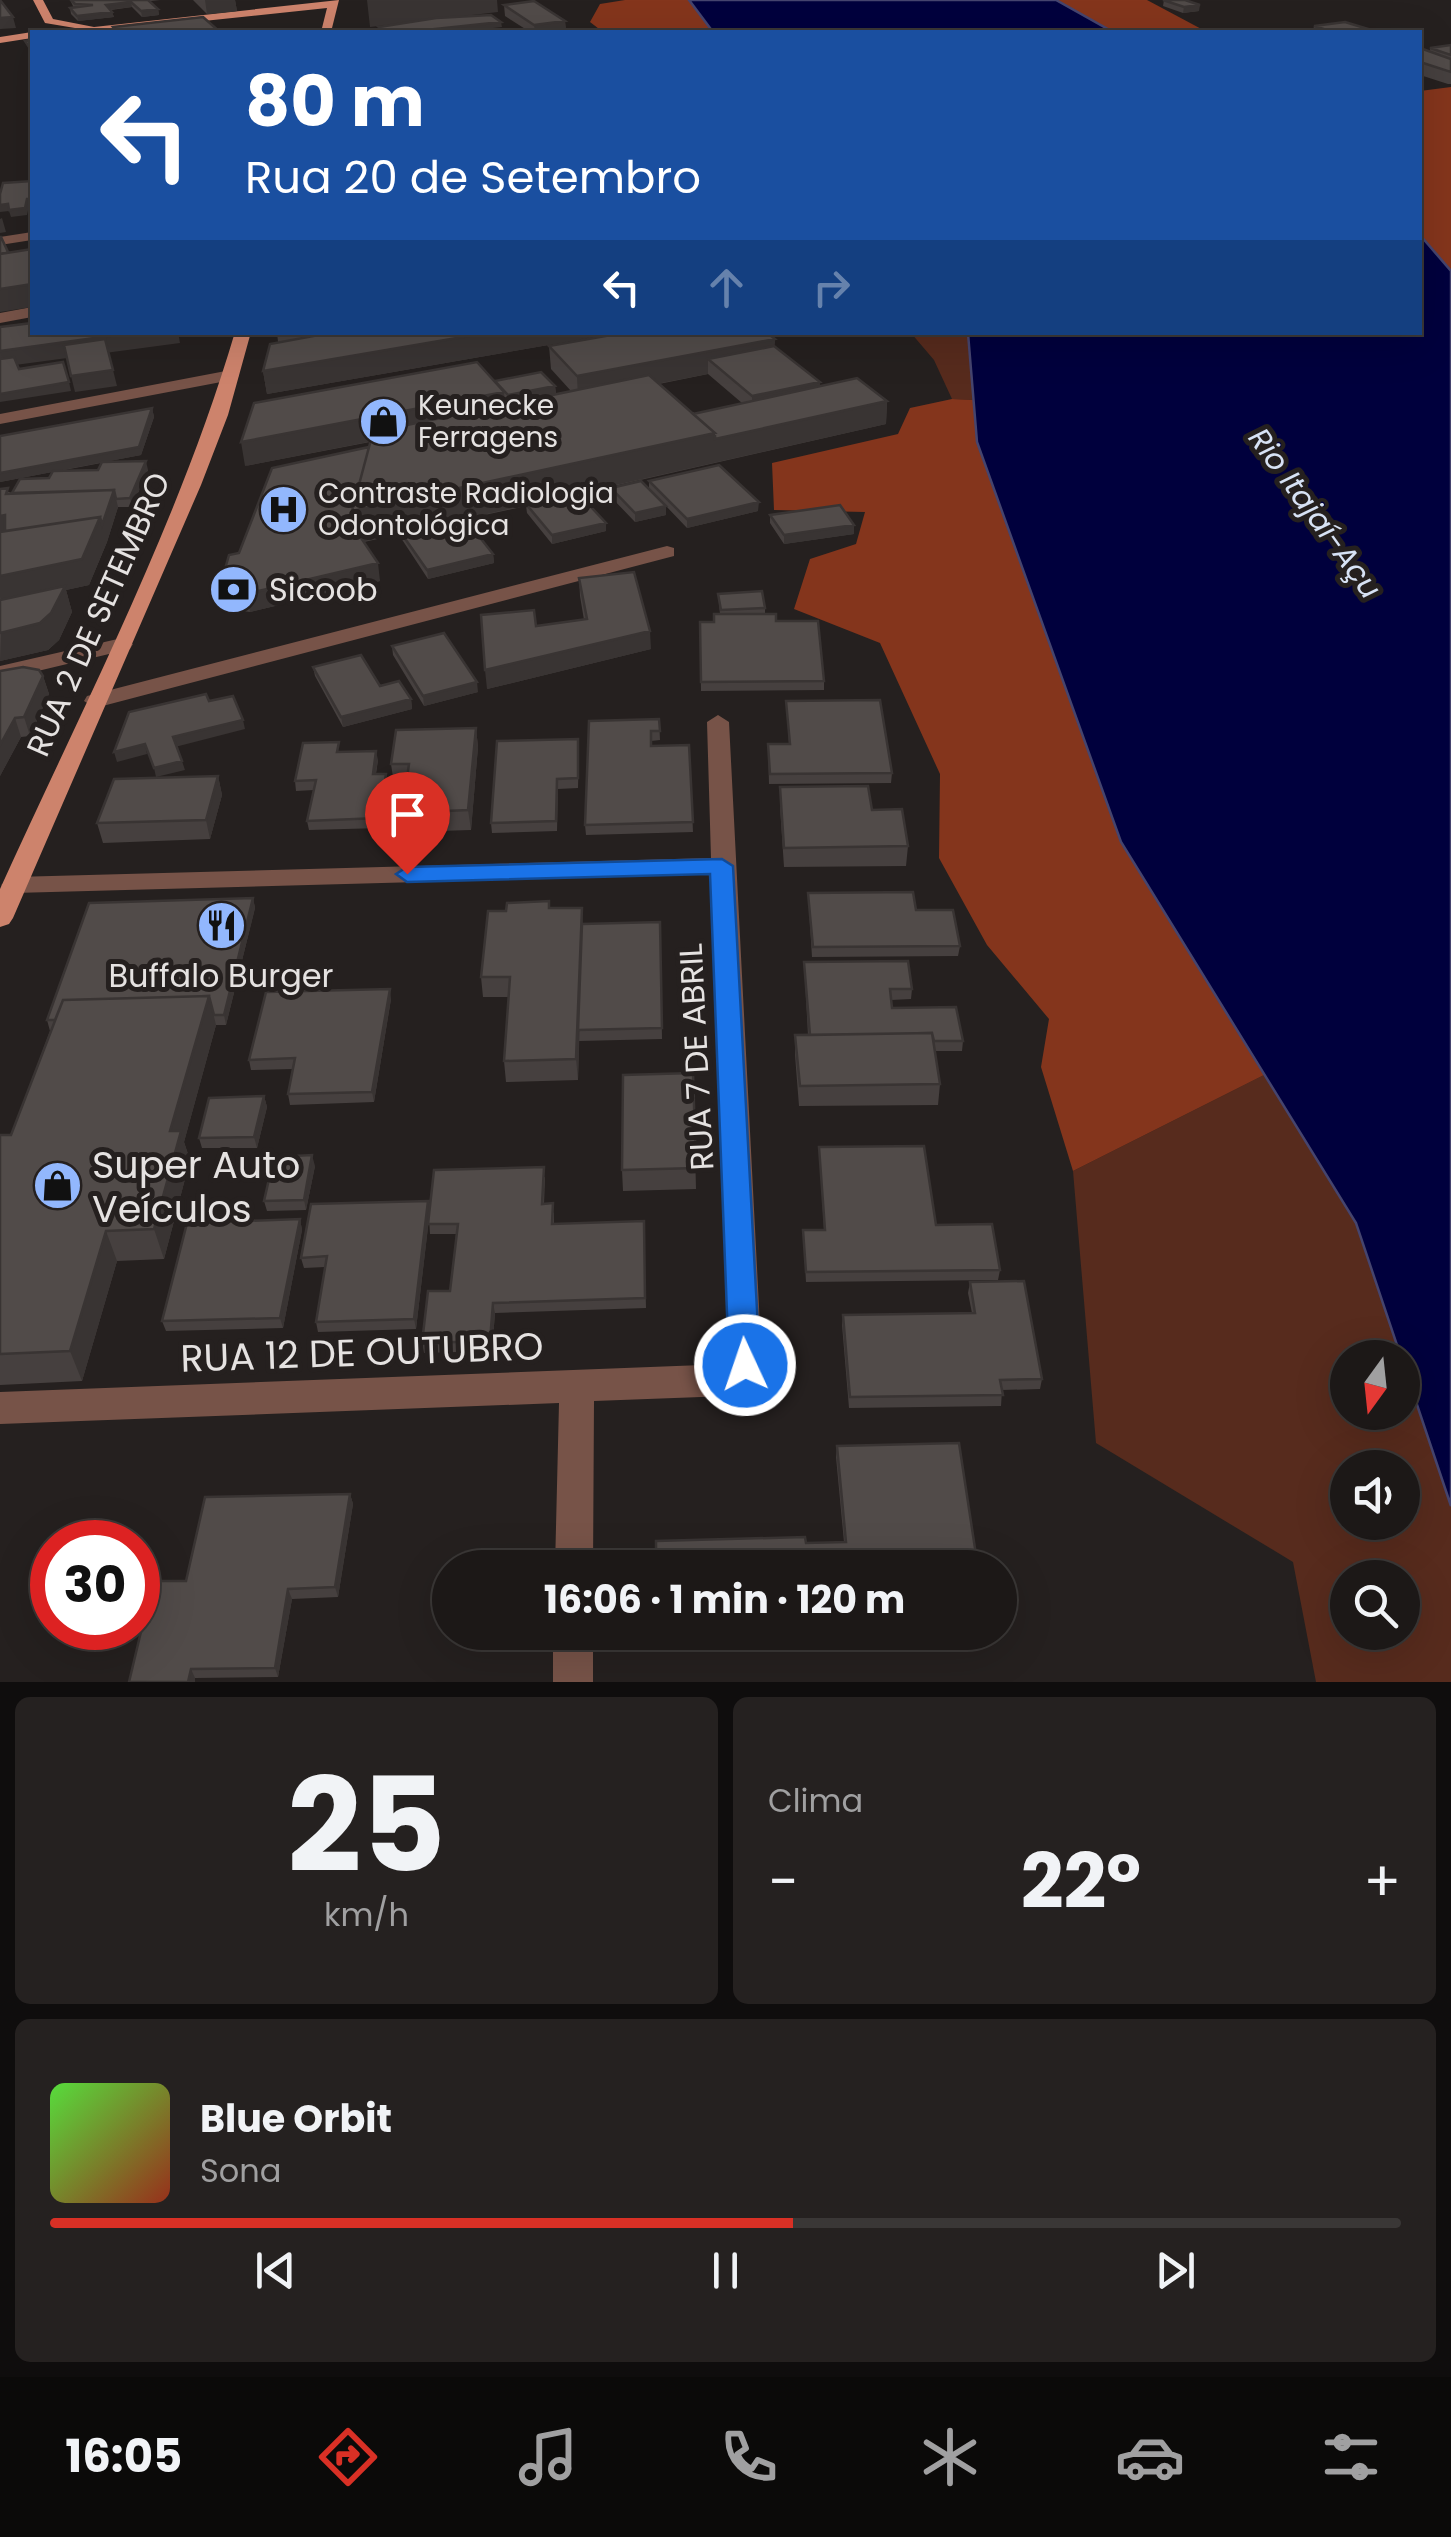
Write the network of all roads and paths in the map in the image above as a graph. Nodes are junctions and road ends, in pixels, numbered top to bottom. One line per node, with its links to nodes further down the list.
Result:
1 (38, 0): 3 (main road)
2 (334, 2): 3 (main road); 5 (main road)
3 (49, 21): 4 (main road)
4 (45, 30)
5 (327, 30)
6 (30, 36): 7 (main road)
7 (0, 40)
8 (30, 236): 9 (street)
9 (0, 240)
10 (30, 312): 11 (street)
11 (0, 318)
12 (242, 335): 13 (main road, RUA 2 DE SETEMBRO)
13 (230, 374): 14 (street); 16 (main road, RUA 2 DE SETEMBRO)
14 (0, 419)
15 (667, 552): 18 (street)
16 (122, 644): 17 (street); 18 (main road, RUA 2 DE SETEMBRO)
17 (0, 673)
18 (95, 701): 21 (main road, RUA 2 DE SETEMBRO)
19 (718, 722): 20 (street, RUA 7 DE ABRIL)
20 (722, 866): 21 (street); 23 (street, RUA 7 DE ABRIL)
21 (14, 885): 22 (main road, RUA 2 DE SETEMBRO)
22 (0, 918)
23 (728, 1381): 24 (street, RUA 12 DE OUTUBRO)
24 (577, 1387): 25 (street, RUA 12 DE OUTUBRO); 26 (street)
25 (0, 1408)
26 (574, 1550)
27 (573, 1650): 28 (street)
28 (572, 1682)

